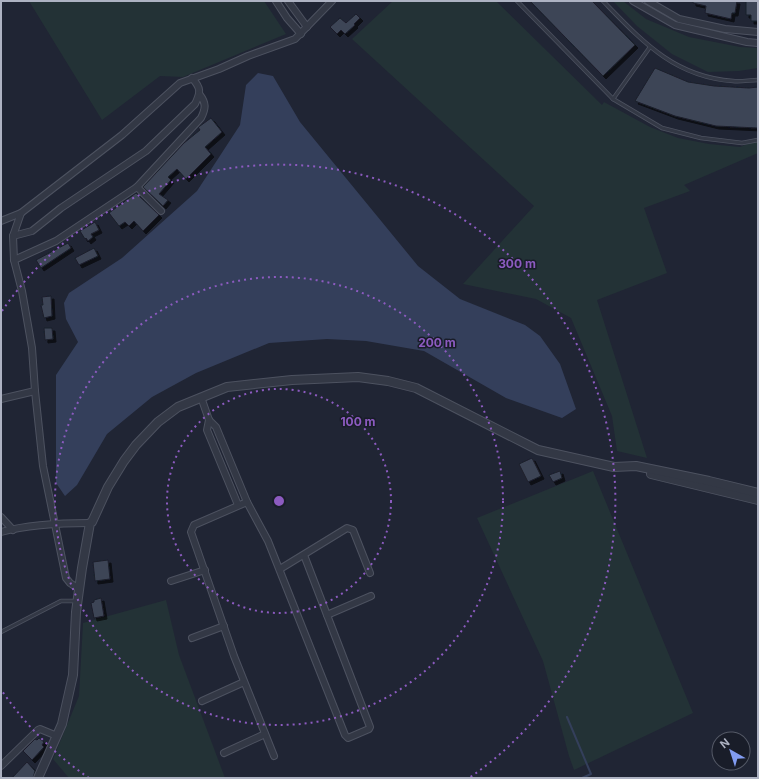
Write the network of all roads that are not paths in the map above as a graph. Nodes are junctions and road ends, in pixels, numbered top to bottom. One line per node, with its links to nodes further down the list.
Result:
1 (276, 1): 10 (street)
2 (288, 1): 8 (street)
3 (332, 1): 8 (street)
4 (517, 1): 16 (lane)
5 (603, 1): 12 (lane)
6 (633, 1): 11 (street)
7 (648, 1): 9 (street)
8 (307, 27): 10 (street)
9 (758, 32)
10 (301, 34): 13 (street)
11 (758, 43)
12 (650, 47): 14 (lane); 16 (lane)
13 (192, 78): 15 (street); 20 (street)
14 (758, 80)
15 (200, 95): 18 (street); 22 (street)
16 (613, 99): 17 (lane)
17 (758, 140)
18 (137, 187): 19 (street); 23 (street)
19 (161, 211)
20 (21, 213): 21 (street); 22 (street)
21 (1, 221)
22 (13, 236): 23 (street)
23 (14, 260): 24 (street)
24 (35, 391): 26 (street); 35 (street)
25 (201, 397): 27 (street); 28 (street); 34 (street)
26 (1, 399)
27 (209, 420): 31 (street); 32 (street)
28 (630, 467): 29 (street); 30 (street)
29 (758, 493)
30 (758, 500)
31 (247, 502): 32 (street); 39 (street)
32 (238, 505): 40 (street)
33 (1, 517): 36 (street)
34 (90, 523): 35 (street); 43 (street)
35 (56, 525): 36 (street); 43 (street)
36 (13, 530): 37 (street)
37 (1, 532)
38 (304, 554): 39 (street); 41 (street); 46 (street)
39 (280, 569): 46 (street)
40 (205, 570): 42 (street); 47 (street)
41 (370, 573)
42 (171, 581)
43 (79, 589): 45 (street)
44 (371, 596): 46 (street)
45 (78, 601): 48 (lane); 53 (street)
46 (327, 614)
47 (224, 626): 49 (street); 50 (street)
48 (1, 632)
49 (192, 638)
50 (244, 682): 51 (street); 52 (street)
51 (202, 701)
52 (264, 734): 54 (street); 55 (street)
53 (57, 736): 56 (street); 57 (street)
54 (224, 753)
55 (274, 756)
56 (1, 766)
57 (39, 777)

